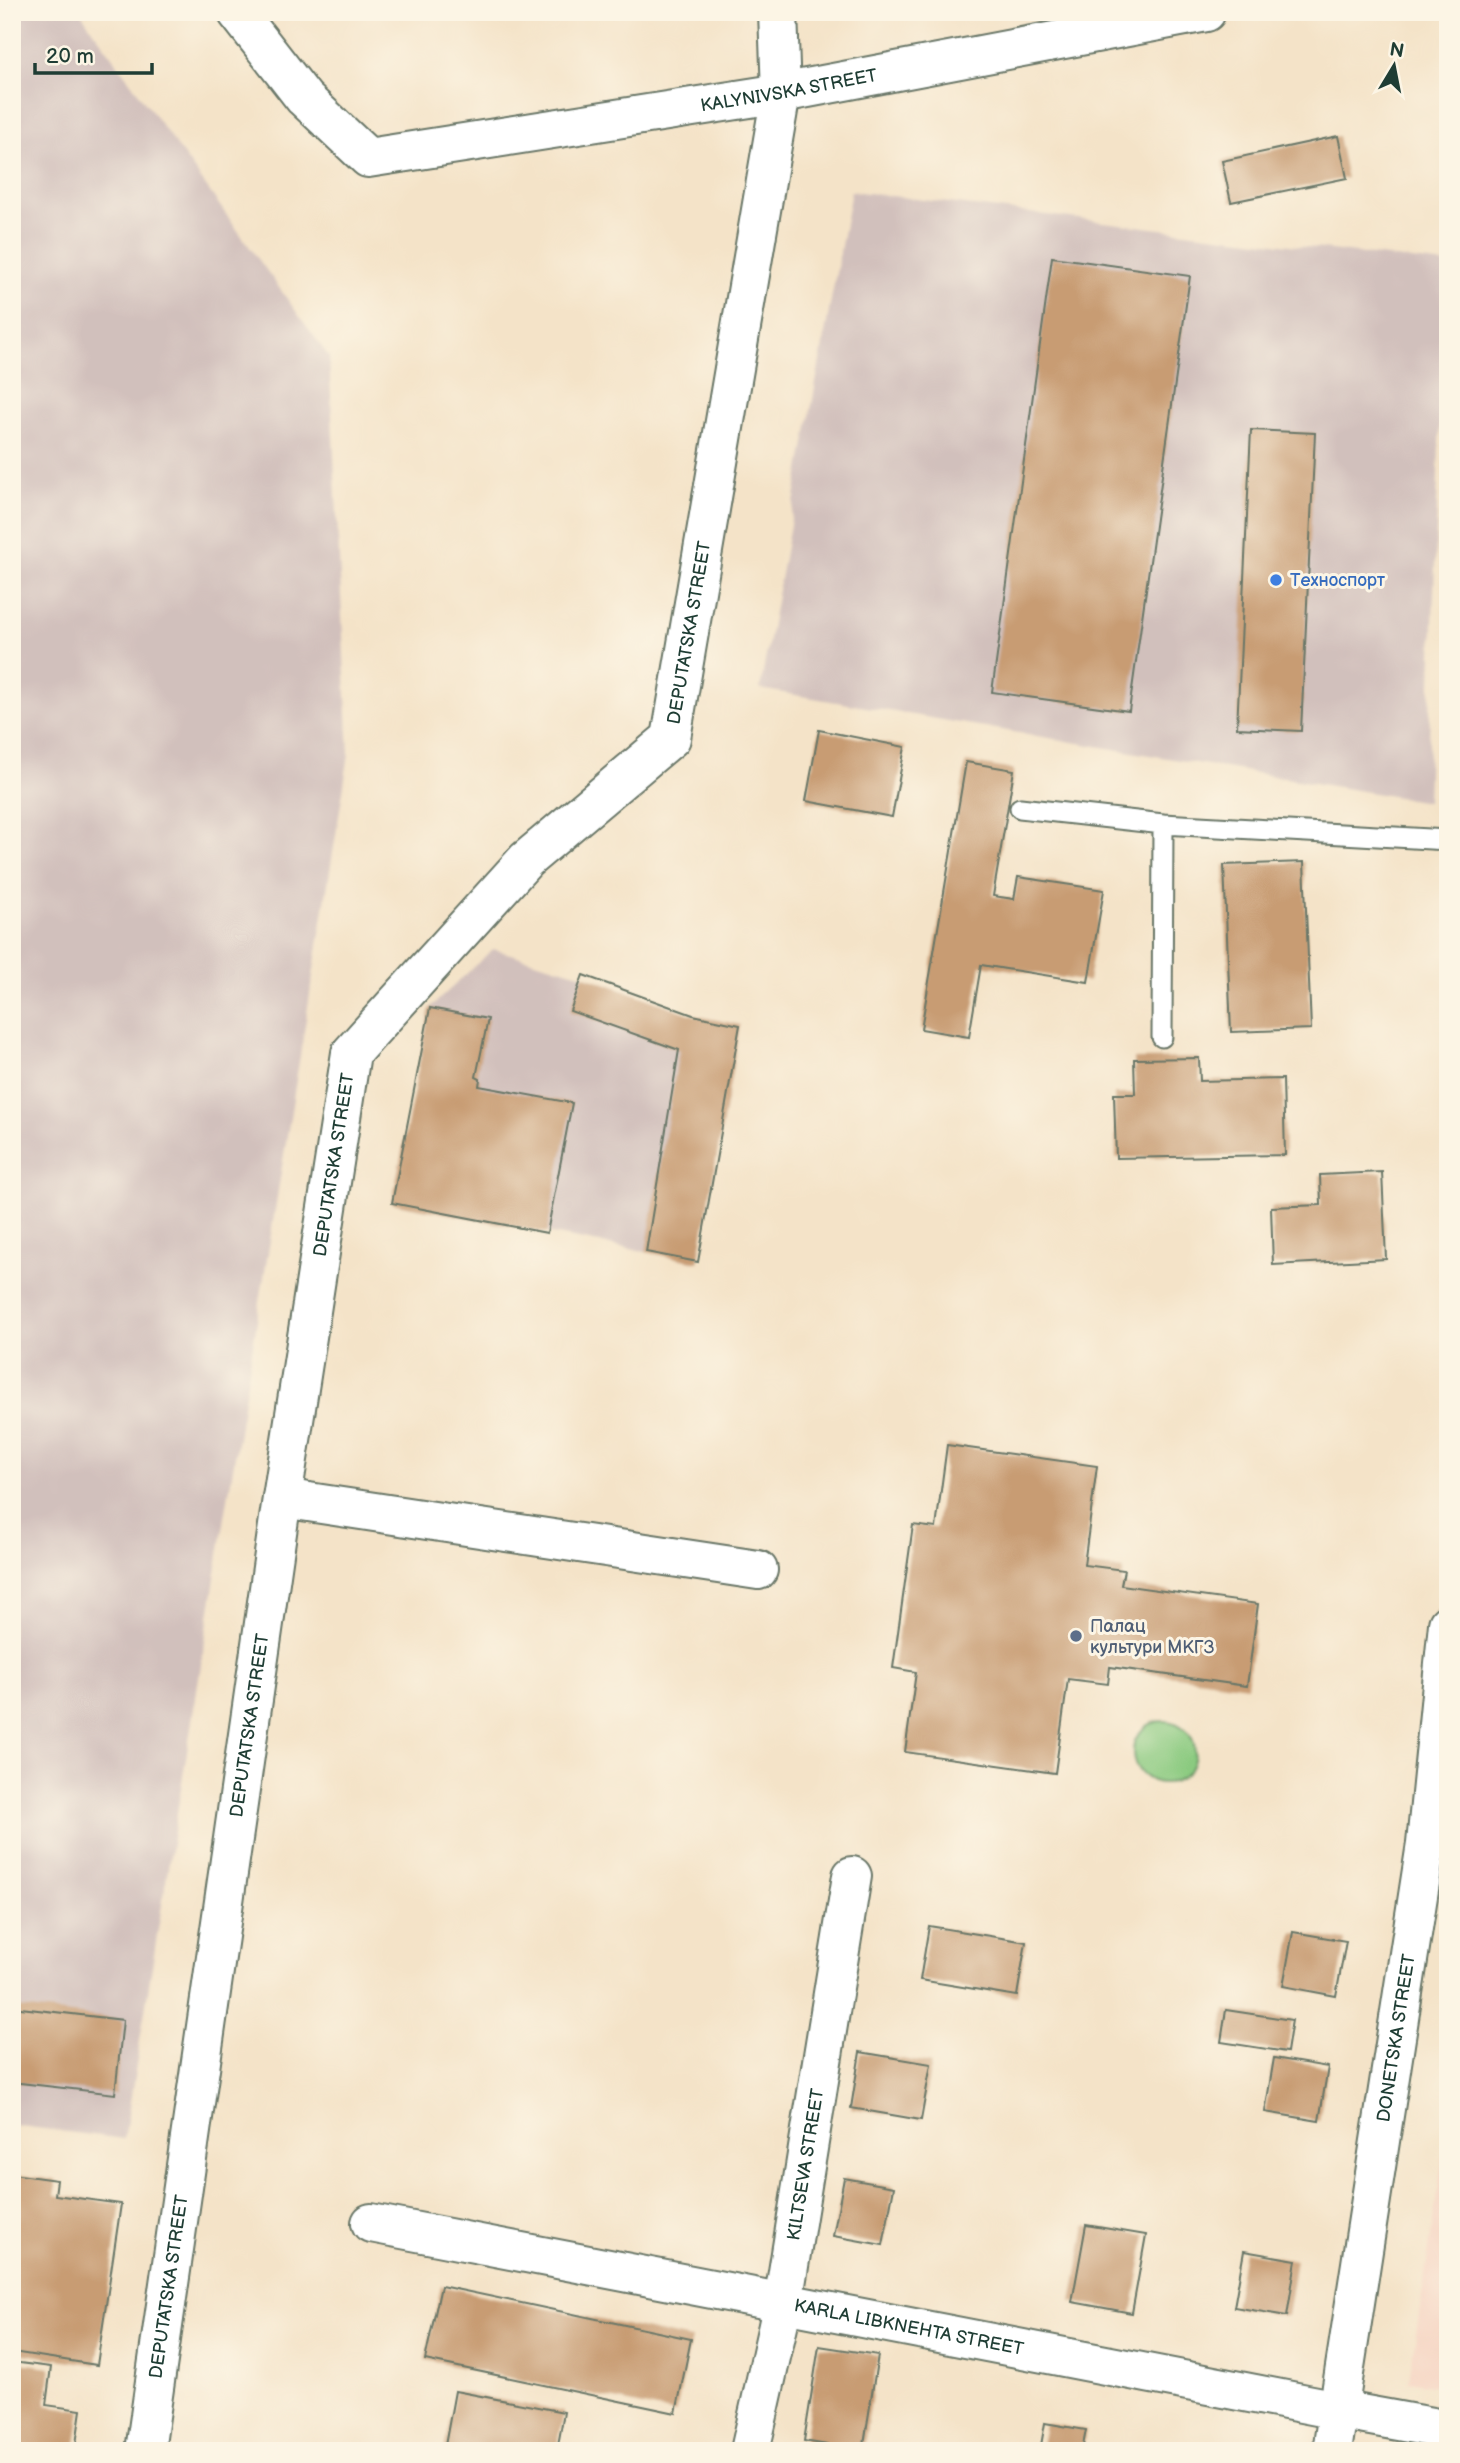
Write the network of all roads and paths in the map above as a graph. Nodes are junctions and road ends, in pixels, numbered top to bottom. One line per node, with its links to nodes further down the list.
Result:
1 (237, 12): 4 (street, KALYNIVSKA STREET)
2 (778, 12): 4 (street, DEPUTATSKA STREET)
3 (1206, 12): 4 (street, KALYNIVSKA STREET)
4 (781, 93): 9 (street, DEPUTATSKA STREET)
5 (1020, 808): 6 (lane)
6 (1163, 824): 7 (lane); 8 (lane)
7 (1448, 840)
8 (1162, 1037)
9 (282, 1498): 10 (street); 17 (street, DEPUTATSKA STREET)
10 (758, 1570)
11 (1448, 1624): 15 (street, DONETSKA STREET)
12 (852, 1876): 14 (street, KILTSEVA STREET)
13 (371, 2223): 14 (street, KARLA LIBKNEHTA STREET)
14 (783, 2302): 15 (street, KARLA LIBKNEHTA STREET); 18 (street, KILTSEVA STREET)
15 (1338, 2410): 16 (street, KARLA LIBKNEHTA STREET); 19 (street, DONETSKA STREET)
16 (1448, 2430)
17 (145, 2451)
18 (750, 2451)
19 (1332, 2451)

